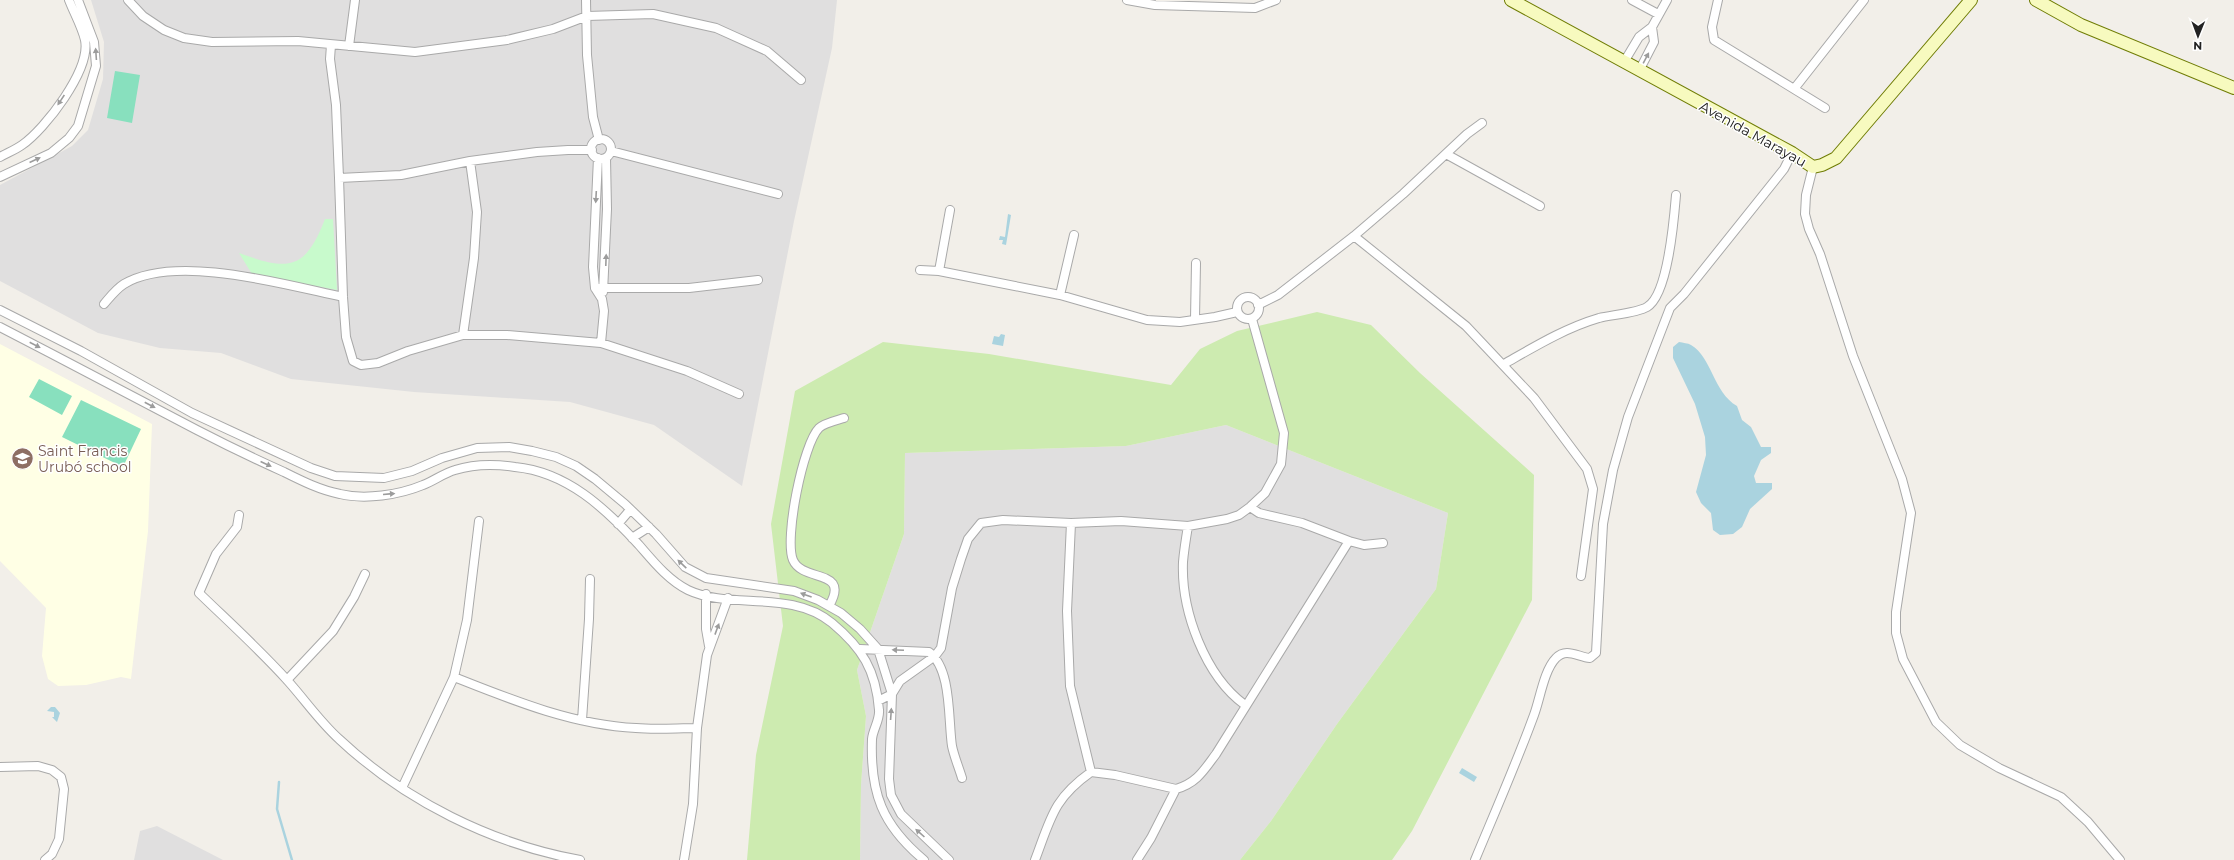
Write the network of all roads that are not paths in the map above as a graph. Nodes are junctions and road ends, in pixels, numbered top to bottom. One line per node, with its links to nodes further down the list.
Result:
1 (69, 0): 32 (street, one-way to 32)
2 (78, 0): 36 (street, one-way to 2)
3 (128, 0): 18 (street)
4 (355, 0): 19 (street)
5 (586, 0): 16 (street)
6 (1127, 0): 7 (street)
7 (1276, 0)
8 (1511, 0): 20 (street, Avenida Marayau)
9 (1632, 0): 15 (street)
10 (1667, 0): 15 (street)
11 (1718, 0): 24 (street)
12 (1864, 0): 24 (street)
13 (1971, 0): 35 (street, Avenida Marayau)
14 (2036, 0): 23 (street)
15 (1658, 14): 17 (street)
16 (587, 16): 19 (street); 22 (street); 27 (street)
17 (1652, 27): 20 (street); 21 (street, one-way to 17)
18 (331, 46): 19 (street); 37 (street)
19 (349, 46)
20 (1624, 62): 21 (street, Avenida Marayau)
21 (1639, 71): 31 (street, Avenida Marayau)
22 (801, 80)
23 (2234, 88)
24 (1794, 89): 25 (street)
25 (1825, 108)
26 (1482, 123): 30 (street)
27 (599, 140): 28 (street); 29 (street)
28 (592, 150): 33 (street); 34 (street)
29 (611, 151): 33 (street); 38 (street)
30 (1446, 154): 40 (street); 43 (street)
31 (1792, 154): 35 (street, Avenida Marayau); 107 (street)
32 (0, 157)
33 (602, 158): 48 (street, one-way to 48); 49 (street, one-way to 33)
34 (470, 161): 37 (street); 60 (street)
35 (1813, 167): 108 (street)
36 (0, 176)
37 (340, 178): 51 (street)
38 (778, 194)
39 (1676, 195): 62 (street)
40 (1540, 206)
41 (950, 210): 46 (street)
42 (1074, 235): 50 (street)
43 (1354, 236): 54 (street); 62 (street)
44 (1196, 263): 57 (street)
45 (920, 270): 46 (street)
46 (939, 271): 50 (street)
47 (758, 280): 49 (street)
48 (595, 288): 49 (street); 52 (street)
49 (605, 288): 52 (street)
50 (1060, 296): 57 (street)
51 (343, 297): 53 (street); 60 (street)
52 (602, 299): 61 (street)
53 (104, 304)
54 (1258, 305): 56 (street); 58 (street)
55 (0, 310): 65 (street)
56 (1237, 312): 57 (street); 58 (street)
57 (1195, 319)
58 (1252, 319): 67 (street)
59 (0, 327): 66 (street, one-way to 66)
60 (463, 335): 61 (street)
61 (602, 343): 63 (street)
62 (1504, 364): 79 (street)
63 (739, 394)
64 (844, 418): 83 (street)
65 (295, 461): 66 (street); 68 (street)
66 (287, 474): 72 (street, one-way to 72)
67 (1250, 507): 73 (street); 76 (street)
68 (630, 510): 72 (street); 74 (street)
69 (239, 515): 89 (street)
70 (479, 521): 88 (street)
71 (1071, 523): 73 (street); 87 (street); 96 (street)
72 (618, 524): 75 (street)
73 (1188, 526): 92 (street)
74 (649, 527): 75 (street); 83 (street, one-way to 74)
75 (632, 538): 81 (street)
76 (1349, 541): 77 (street); 92 (street)
77 (1383, 543)
78 (365, 574): 89 (street)
79 (1582, 576)
80 (590, 579): 93 (street)
81 (706, 594): 82 (street); 84 (street)
82 (728, 598): 84 (street, one-way to 82); 85 (street)
83 (829, 606): 86 (street)
84 (709, 646): 94 (street)
85 (860, 649): 86 (street); 91 (street)
86 (878, 649): 87 (street, one-way to 86); 90 (street)
87 (935, 656): 90 (street); 97 (street)
88 (454, 676): 93 (street); 98 (street)
89 (287, 680): 98 (street)
90 (892, 694): 91 (street); 104 (street, one-way to 90)
91 (878, 701): 103 (street)
92 (1245, 706): 99 (street)
93 (582, 720): 94 (street)
94 (697, 728): 102 (street)
95 (0, 767): 100 (street)
96 (1091, 772): 99 (street); 105 (street)
97 (962, 778)
98 (402, 788): 101 (street)
99 (1176, 789): 106 (street)
100 (46, 860)
101 (580, 860)
102 (684, 860)
103 (924, 860)
104 (949, 860)
105 (1035, 860)
106 (1137, 860)
107 (1475, 860)
108 (2120, 860)

